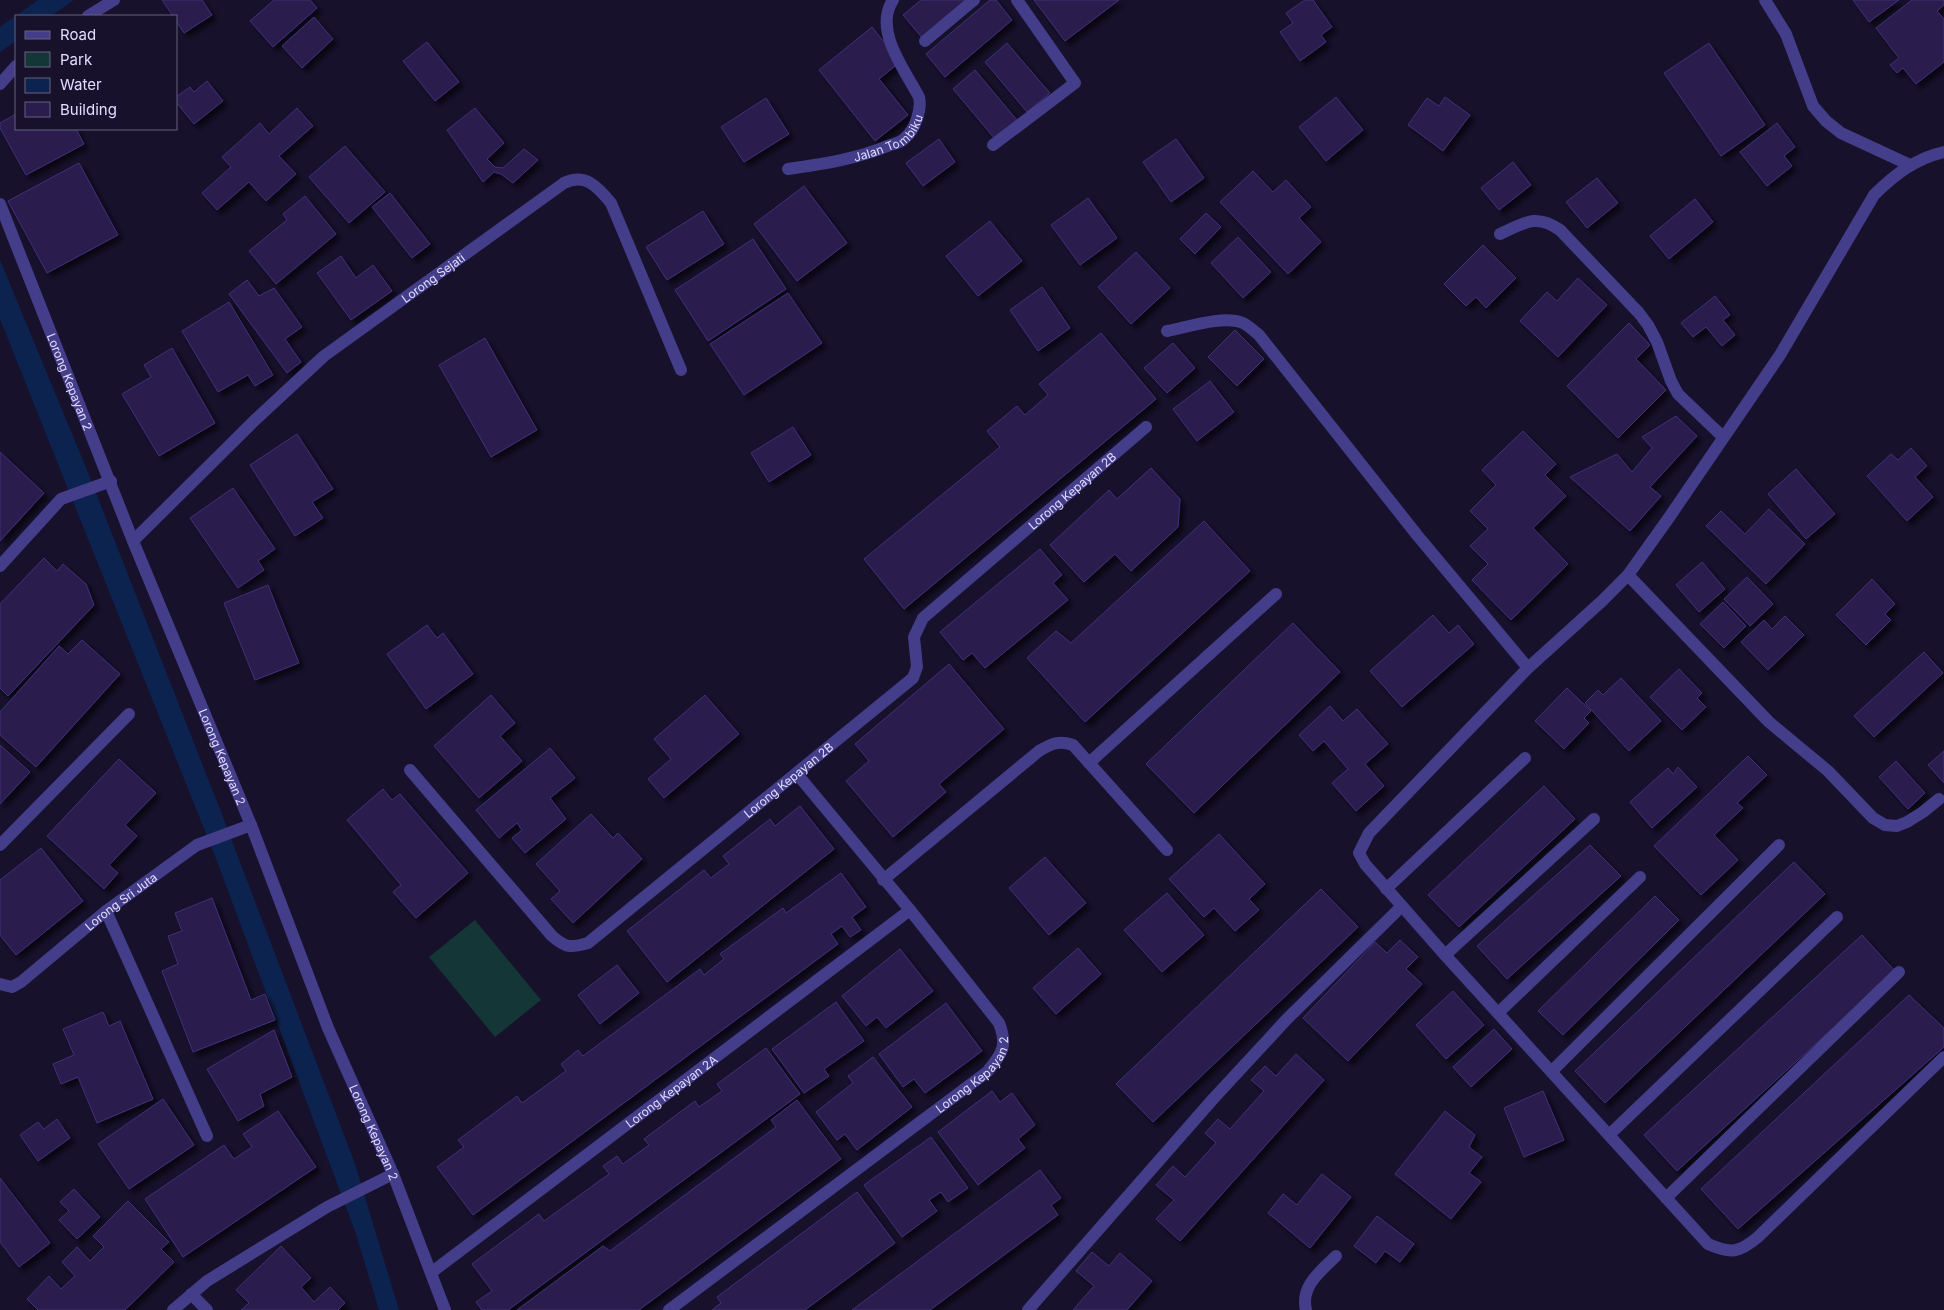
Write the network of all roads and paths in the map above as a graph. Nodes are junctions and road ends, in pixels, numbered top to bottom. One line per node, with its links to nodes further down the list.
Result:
1 (114, 0): 6 (street)
2 (893, 0): 13 (street, Jalan Tombiku)
3 (974, 0): 7 (street)
4 (1017, 0): 10 (street)
5 (1765, 0): 12 (street)
6 (90, 15)
7 (925, 41)
8 (15, 67): 9 (street)
9 (0, 84)
10 (994, 145)
11 (1944, 152): 12 (street)
12 (1910, 165): 19 (street)
13 (788, 169)
14 (0, 204): 20 (street, Lorong Kepayan 2)
15 (1500, 234): 19 (street)
16 (1167, 331): 25 (street)
17 (681, 370): 21 (street, Lorong Sejati)
18 (1146, 427): 30 (street, Lorong Kepayan 2B)
19 (1723, 437): 23 (street)
20 (111, 481): 21 (street, Lorong Kepayan 2); 22 (street)
21 (133, 541): 33 (street, Lorong Kepayan 2)
22 (0, 566)
23 (1628, 575): 25 (street); 31 (street)
24 (1276, 594): 28 (street)
25 (1528, 668): 39 (street)
26 (129, 714): 34 (street)
27 (1525, 758): 39 (street)
28 (1089, 763): 36 (street); 38 (street)
29 (410, 770): 30 (street, Lorong Kepayan 2B)
30 (796, 774): 38 (street, Lorong Kepayan 2)
31 (1938, 799)
32 (1594, 819): 44 (street)
33 (251, 825): 42 (street, Lorong Sri Juta); 52 (street, Lorong Kepayan 2)
34 (0, 844)
35 (1779, 845): 49 (street)
36 (1167, 850)
37 (1640, 877): 47 (street)
38 (884, 880): 41 (street, Lorong Kepayan 2)
39 (1386, 889): 40 (street)
40 (1402, 906): 44 (street); 61 (street)
41 (910, 910): 55 (street, Lorong Kepayan 2A); 60 (street, Lorong Kepayan 2)
42 (106, 911): 46 (street, Lorong Sri Juta); 51 (street)
43 (1837, 917): 50 (street)
44 (1445, 955): 47 (street)
45 (1900, 972): 53 (street)
46 (0, 984)
47 (1498, 1013): 49 (street)
48 (1944, 1057): 53 (street)
49 (1552, 1071): 50 (street)
50 (1610, 1135): 53 (street)
51 (207, 1136)
52 (389, 1176): 55 (street, Lorong Kepayan 2); 56 (street)
53 (1666, 1198)
54 (1336, 1256): 62 (street)
55 (432, 1272): 59 (street, Lorong Kepayan 2)
56 (191, 1294): 57 (street); 58 (street)
57 (173, 1310)
58 (207, 1310)
59 (446, 1310)
60 (669, 1310)
61 (1028, 1310)
62 (1306, 1310)

